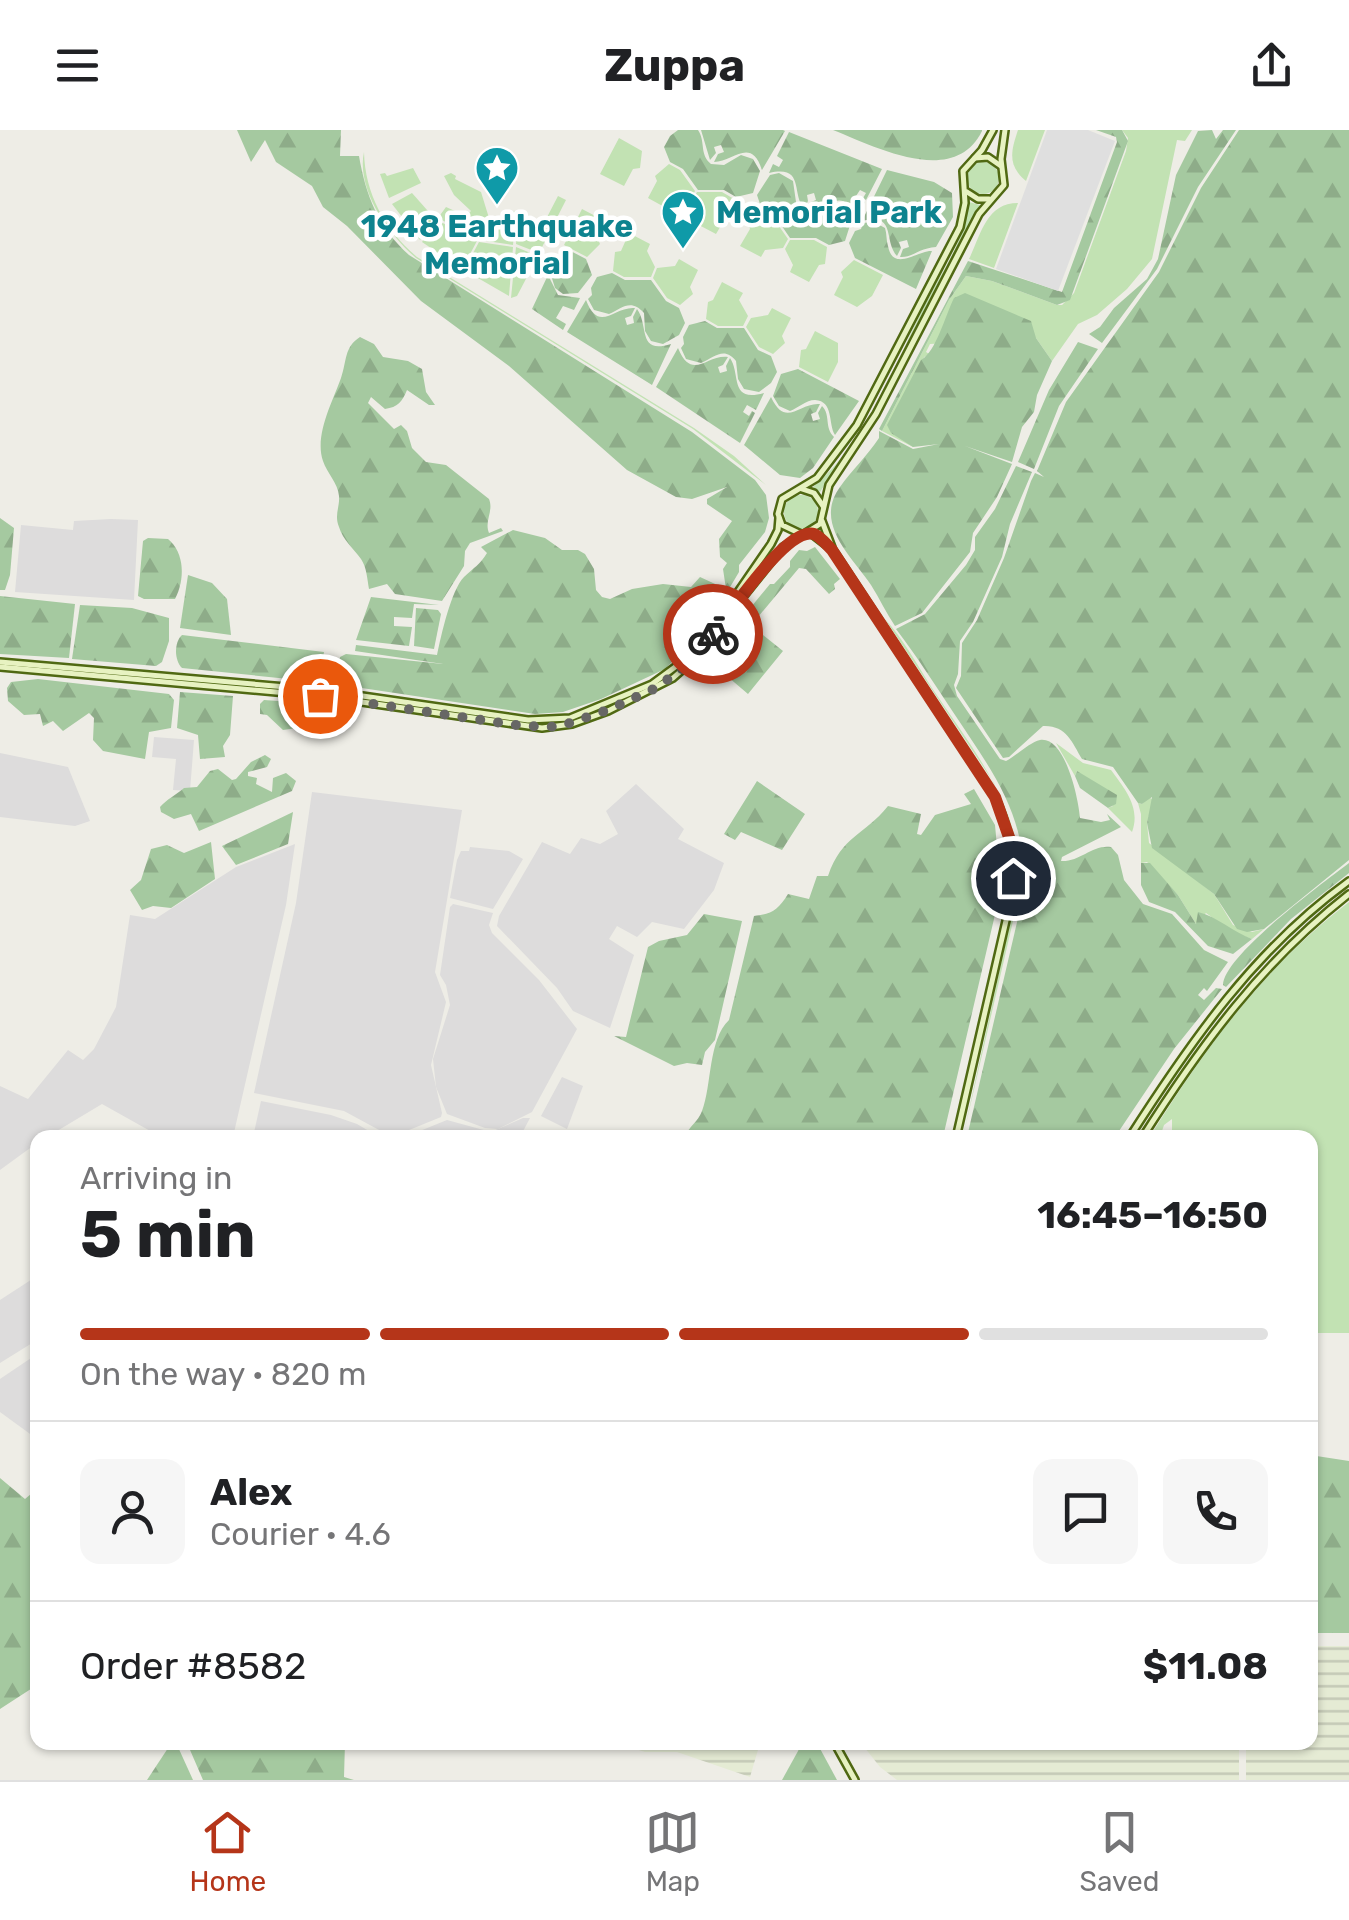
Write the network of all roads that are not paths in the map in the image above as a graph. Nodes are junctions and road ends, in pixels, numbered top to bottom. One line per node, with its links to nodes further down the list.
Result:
1 (993, 130): 3 (main road)
2 (1006, 130): 4 (main road)
3 (972, 159): 4 (main road); 5 (main road)
4 (1001, 166): 6 (main road)
5 (965, 190): 6 (main road); 7 (main road)
6 (990, 198): 8 (main road)
7 (798, 489): 8 (main road); 9 (main road)
8 (824, 509): 10 (main road)
9 (779, 518): 11 (main road); 13 (main road)
10 (822, 521): 11 (main road); 12 (main road)
11 (803, 534): 12 (main road); 13 (main road)
12 (832, 550): 16 (main road)
13 (0, 664)
14 (1349, 881): 17 (main road)
15 (1349, 894): 18 (main road)
16 (958, 1130)
17 (1134, 1130)
18 (1147, 1130)
19 (838, 1750): 20 (main road)
20 (855, 1780)

